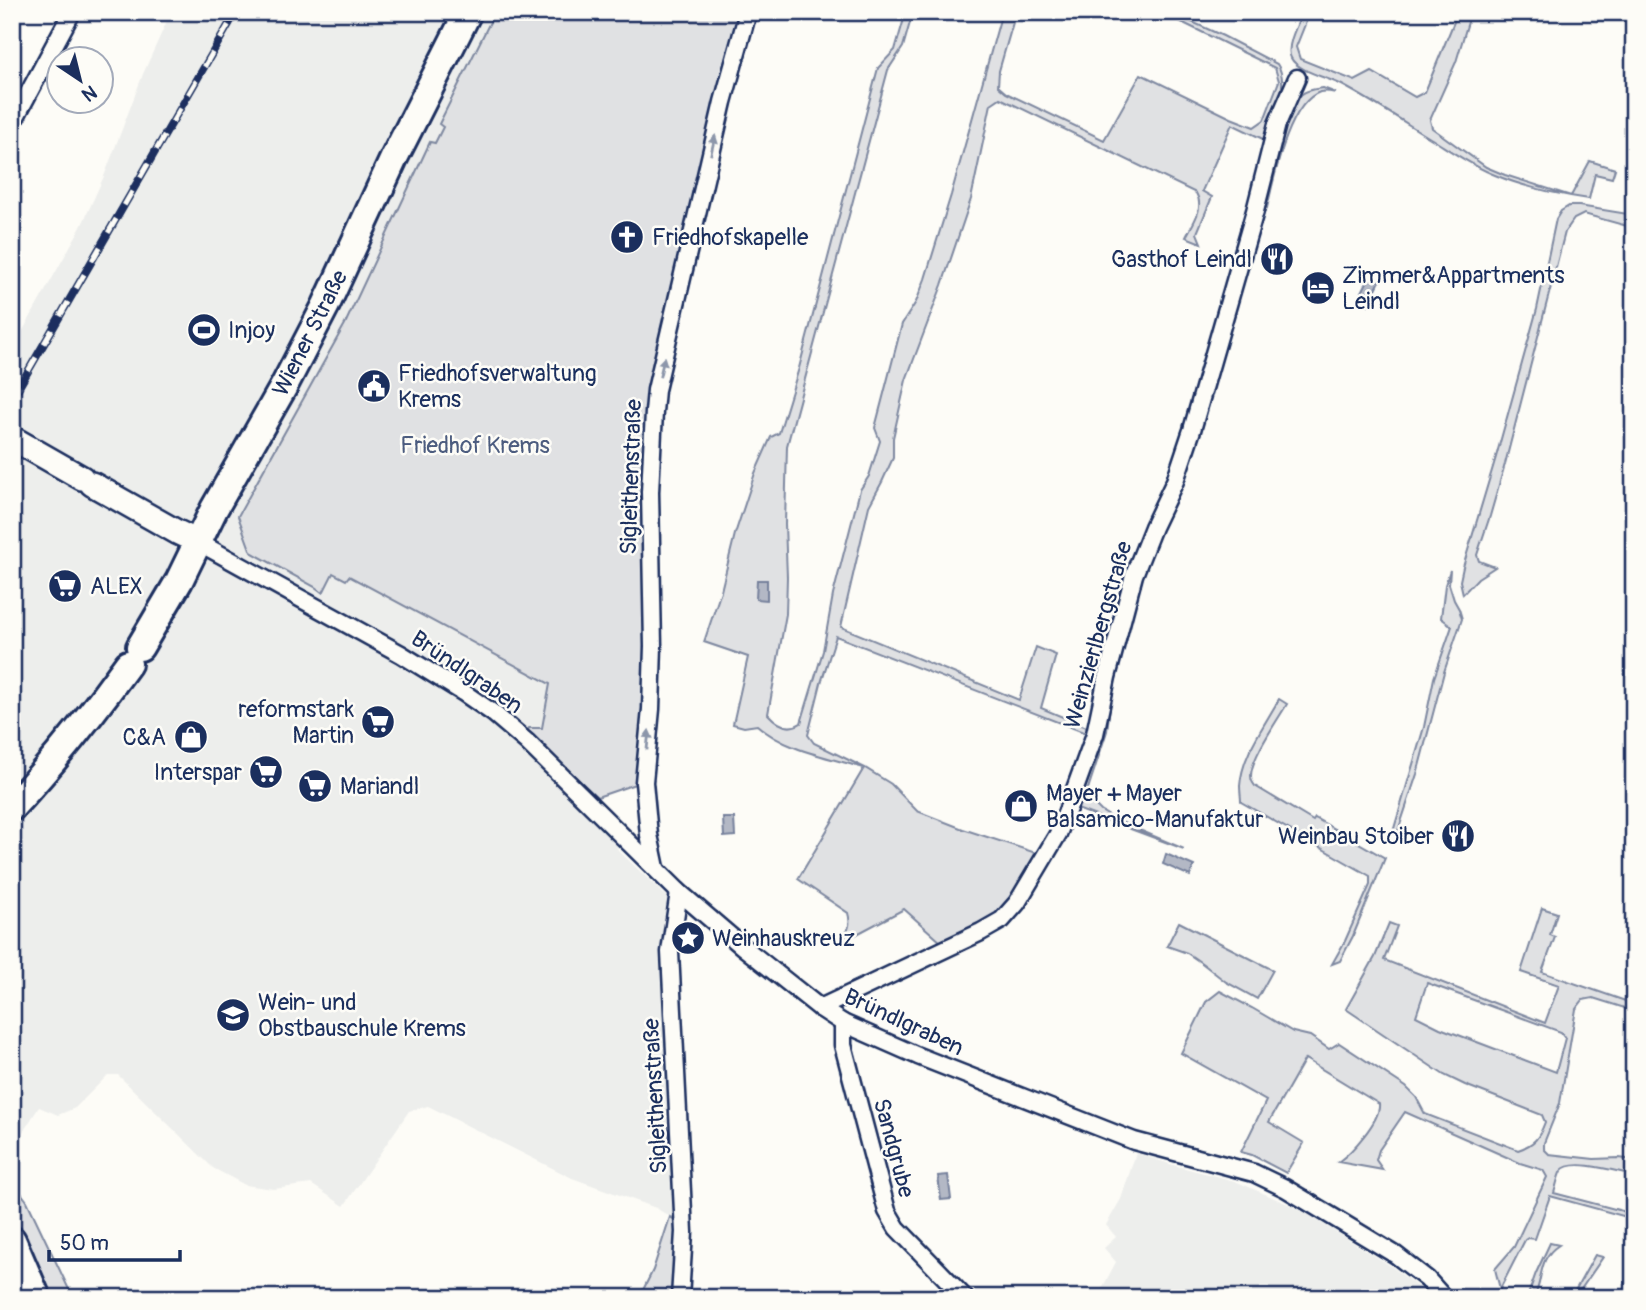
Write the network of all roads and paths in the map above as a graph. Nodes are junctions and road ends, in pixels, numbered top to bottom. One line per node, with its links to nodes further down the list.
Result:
1 (72, 12): 5 (street)
2 (468, 12): 7 (main road, Wiener Straße)
3 (748, 12): 9 (street, Sigleithenstraße, one-way to 3)
4 (1297, 78): 11 (street, Weinzierlbergstraße)
5 (12, 124)
6 (12, 438): 7 (street)
7 (198, 542): 8 (main road, Wiener Straße); 9 (street, Bründlgraben)
8 (12, 807)
9 (656, 868): 10 (street, Bründlgraben)
10 (679, 892): 11 (street, Bründlgraben); 15 (street, Sigleithenstraße)
11 (820, 1008): 12 (street, Bründlgraben)
12 (843, 1023): 16 (street, Sandgrube); 17 (street, Bründlgraben)
13 (12, 1240): 14 (main road)
14 (37, 1298)
15 (680, 1298)
16 (965, 1298)
17 (1444, 1298)

